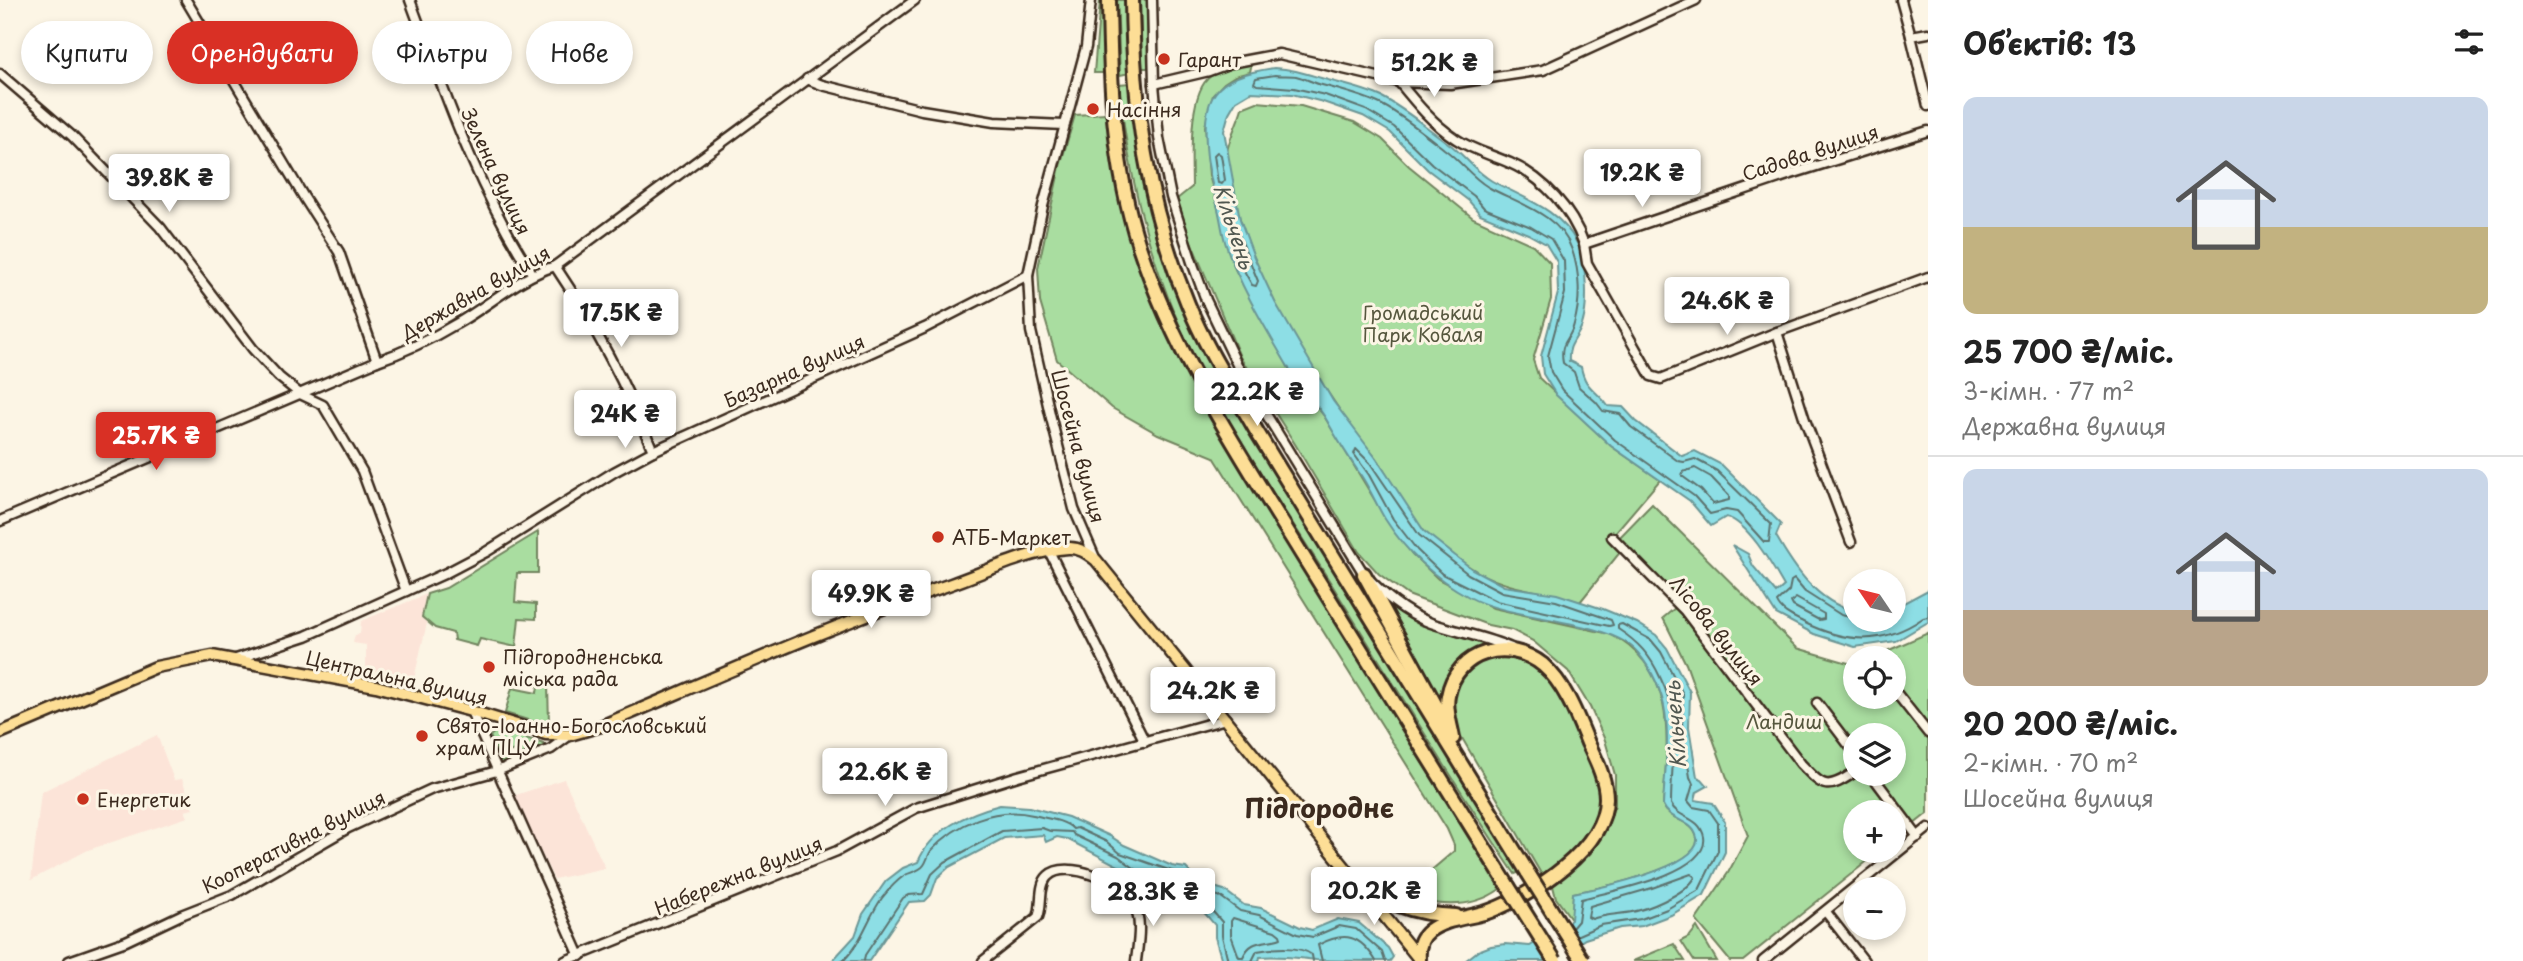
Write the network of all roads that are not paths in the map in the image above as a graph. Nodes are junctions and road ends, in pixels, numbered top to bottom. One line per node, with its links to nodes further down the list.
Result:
1 (186, 0): 25 (street)
2 (410, 0): 21 (street, Зелена вулиця)
3 (915, 0): 13 (street, Державна вулиця)
4 (1091, 0): 17 (street, Шосейна вулиця)
5 (1109, 0): 62 (highway, bridge)
6 (1132, 0): 50 (highway)
7 (1152, 0): 15 (street)
8 (1696, 0): 14 (street)
9 (1901, 0): 11 (street)
10 (1928, 33): 11 (street)
11 (1911, 36): 16 (street)
12 (0, 74): 26 (street)
13 (807, 79): 17 (street); 20 (street, Державна вулиця)
14 (1399, 82): 15 (street); 19 (street)
15 (1154, 84): 33 (street)
16 (1928, 106)
17 (1063, 125): 22 (street, Шосейна вулиця)
18 (1928, 131): 19 (street, Садова вулиця)
19 (1584, 244): 24 (street)
20 (555, 266): 21 (street, Державна вулиця); 27 (street)
21 (532, 273): 25 (street, Державна вулиця)
22 (1028, 275): 27 (street, Базарна вулиця); 32 (street, Шосейна вулиця)
23 (1928, 277): 24 (street)
24 (1777, 332): 30 (street)
25 (377, 360): 26 (street, Державна вулиця)
26 (300, 394): 28 (street, Державна вулиця); 34 (street)
27 (653, 451): 34 (street, Базарна вулиця)
28 (0, 522)
29 (1612, 537): 48 (street, Лісова вулиця)
30 (1851, 542)
31 (1049, 551): 32 (main road, Центральна вулиця); 43 (main road, Центральна вулиця); 46 (street)
32 (1096, 560): 40 (main road, Шосейна вулиця)
33 (1364, 573): 35 (street); 45 (highway)
34 (406, 591): 36 (street, Базарна вулиця)
35 (1520, 652): 45 (highway); 55 (highway)
36 (236, 659): 39 (main road, Центральна вулиця); 41 (main road, Центральна вулиця)
37 (1817, 703): 44 (street)
38 (1906, 705): 42 (street)
39 (471, 711): 43 (main road, Центральна вулиця); 47 (street)
40 (1226, 719): 46 (street, Набережна вулиця); 53 (main road, Шосейна вулиця)
41 (0, 733)
42 (1928, 733)
43 (570, 735): 47 (street, Кооперативна вулиця)
44 (1843, 737)
45 (1453, 738): 50 (highway)
46 (1145, 743): 56 (street, Набережна вулиця)
47 (497, 771): 56 (street); 58 (street, Кооперативна вулиця)
48 (1843, 780)
49 (1880, 786): 52 (street)
50 (1478, 793): 63 (highway, bridge)
51 (1928, 828): 52 (street)
52 (1918, 837): 54 (street)
53 (1353, 876): 55 (highway); 57 (main road, Шосейна вулиця)
54 (1826, 912): 64 (street); 65 (street)
55 (1478, 915): 57 (highway)
56 (580, 956): 59 (street, Набережна вулиця)
57 (1420, 960)
58 (69, 961)
59 (565, 961)
60 (983, 961): 61 (street)
61 (1136, 961)
62 (1555, 961)
63 (1583, 961)
64 (1763, 961)
65 (1864, 961)

